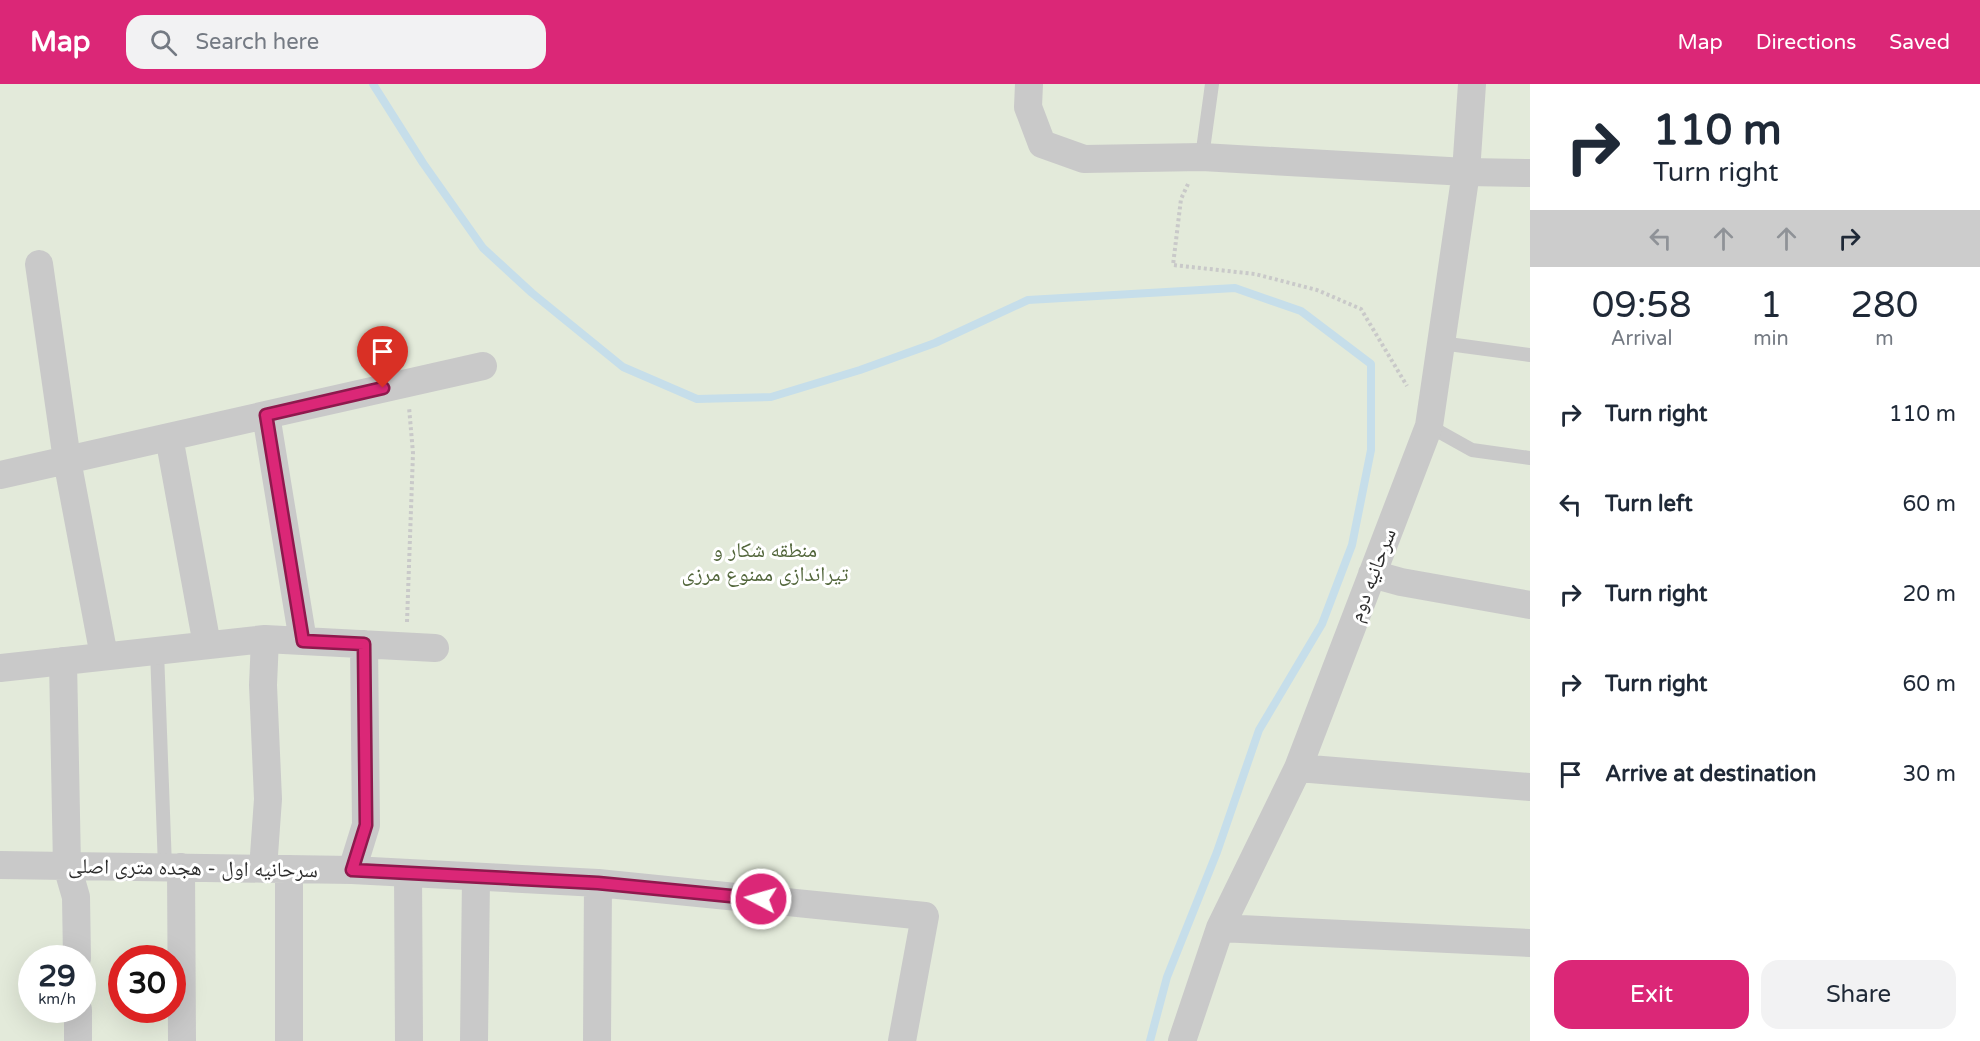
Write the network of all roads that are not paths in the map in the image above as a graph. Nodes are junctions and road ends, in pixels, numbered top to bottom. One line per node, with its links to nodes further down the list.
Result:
1 (1029, 84): 4 (street)
2 (1212, 84): 4 (lane)
3 (1472, 84): 5 (street, سرحانیه دوم)
4 (1202, 157): 5 (street)
5 (1466, 172): 6 (street); 8 (street, سرحانیه دوم)
6 (1530, 173)
7 (39, 264): 15 (street)
8 (1441, 343): 9 (lane); 12 (street, سرحانیه دوم)
9 (1530, 355)
10 (483, 366): 11 (street)
11 (266, 415): 13 (street); 20 (street)
12 (1429, 426): 14 (lane); 17 (street, سرحانیه دوم)
13 (169, 437): 15 (street); 22 (street)
14 (1530, 458)
15 (68, 460): 16 (street); 25 (street)
16 (0, 475)
17 (1372, 574): 18 (street); 28 (street, سرحانیه دوم)
18 (1530, 605)
19 (266, 639): 20 (street); 22 (street); 33 (street)
20 (303, 641): 21 (street)
21 (364, 644): 23 (street); 34 (street)
22 (207, 645): 24 (street)
23 (435, 648)
24 (157, 651): 25 (street); 32 (lane)
25 (104, 656): 26 (street)
26 (63, 661): 27 (street); 31 (street)
27 (0, 668)
28 (1298, 768): 29 (street); 38 (street, سرحانیه دوم)
29 (1530, 787)
30 (0, 865): 31 (street, سرحانیه اول - هجده متری اصلی)
31 (67, 866): 32 (street, سرحانیه اول - هجده متری اصلی); 40 (street)
32 (173, 867): 33 (street, سرحانیه اول - هجده متری اصلی); 43 (street)
33 (276, 869): 34 (street, سرحانیه اول - هجده متری اصلی); 44 (street)
34 (352, 870): 35 (street, سرحانیه اول - هجده متری اصلی)
35 (408, 873): 36 (street, سرحانیه اول - هجده متری اصلی); 45 (street)
36 (476, 878): 37 (street, سرحانیه اول - هجده متری اصلی); 46 (street)
37 (598, 883): 47 (street); 48 (street, سرحانیه اول - هجده متری اصلی)
38 (1220, 928): 39 (street); 49 (street, سرحانیه دوم)
39 (1530, 944)
40 (77, 945)
41 (78, 1023): 42 (street)
42 (78, 1041)
43 (182, 1041)
44 (289, 1041)
45 (409, 1041)
46 (474, 1041)
47 (597, 1041)
48 (902, 1041)
49 (1182, 1041)

